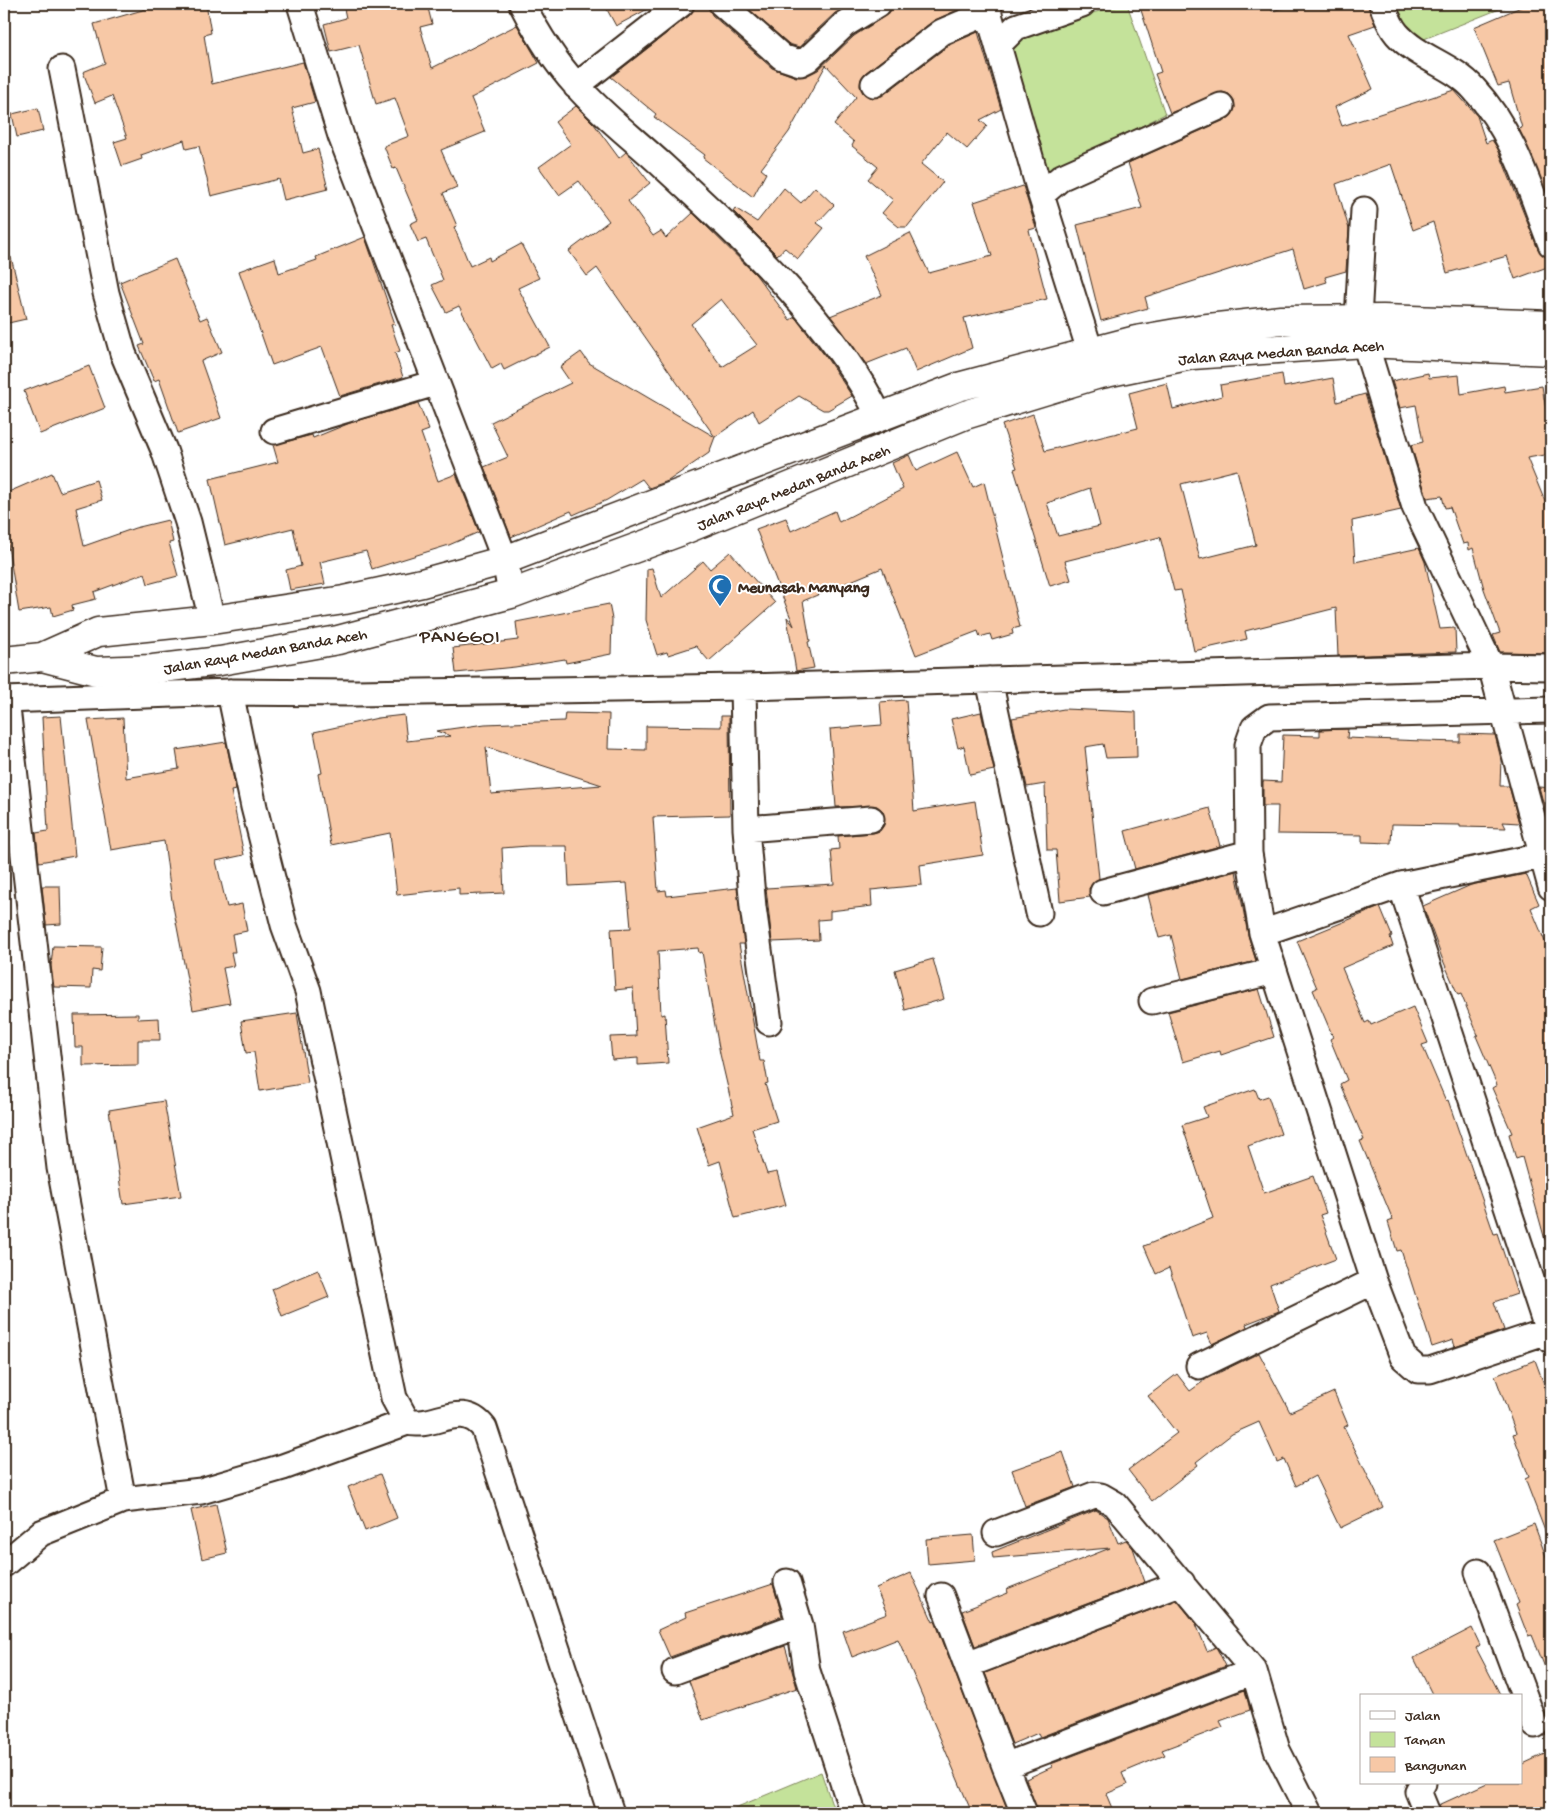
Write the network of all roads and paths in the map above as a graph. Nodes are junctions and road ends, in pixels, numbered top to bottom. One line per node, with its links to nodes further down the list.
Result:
1 (300, 4): 21 (street)
2 (522, 4): 12 (street)
3 (682, 4): 12 (street)
4 (722, 4): 5 (street)
5 (878, 4)
6 (1082, 4): 9 (street)
7 (1382, 4): 16 (street)
8 (988, 8): 9 (street); 11 (street)
9 (1012, 27): 14 (street)
10 (62, 69): 30 (street)
11 (874, 84)
12 (576, 86): 24 (street)
13 (1221, 106): 14 (street)
14 (1052, 186): 19 (street)
15 (1364, 210): 18 (street)
16 (1551, 244)
17 (1551, 325): 18 (highway, Jalan Raya Medan Banda Aceh)
18 (1361, 331): 19 (highway, Jalan Raya Medan Banda Aceh); 20 (highway, Jalan Raya Medan Banda Aceh); 23 (highway, Jalan Raya Medan Banda Aceh); 33 (street)
19 (1090, 351): 22 (highway, Jalan Raya Medan Banda Aceh)
20 (1551, 351)
21 (435, 383): 25 (street); 28 (street)
22 (958, 388): 23 (highway); 24 (highway, Jalan Raya Medan Banda Aceh)
23 (965, 415): 27 (highway, Jalan Raya Medan Banda Aceh)
24 (880, 418): 26 (highway, Jalan Raya Medan Banda Aceh)
25 (274, 431)
26 (696, 488): 27 (highway); 28 (highway, Jalan Raya Medan Banda Aceh)
27 (712, 519): 29 (highway, Jalan Raya Medan Banda Aceh)
28 (505, 560): 29 (street); 30 (highway, Jalan Raya Medan Banda Aceh)
29 (511, 594): 31 (highway, Jalan Raya Medan Banda Aceh)
30 (212, 620): 31 (highway, Jalan Raya Medan Banda Aceh)
31 (42, 657): 32 (highway, Jalan Raya Medan Banda Aceh)
32 (4, 662)
33 (1491, 666): 34 (street); 35 (street); 40 (street)
34 (1551, 667)
35 (989, 680): 36 (street); 48 (street)
36 (744, 687): 37 (street); 42 (street)
37 (230, 692): 38 (street); 56 (street)
38 (5, 700): 57 (street)
39 (1551, 710): 40 (street)
40 (1504, 711): 43 (street); 44 (street)
41 (871, 819): 42 (street)
42 (746, 829): 52 (street)
43 (1249, 853): 47 (street); 49 (street)
44 (1546, 854): 45 (street); 46 (street)
45 (1402, 885): 49 (street); 54 (street)
46 (1551, 887)
47 (1103, 892)
48 (1040, 913)
49 (1262, 933): 50 (street)
50 (1274, 971): 51 (street); 53 (street)
51 (1152, 1001)
52 (769, 1022)
53 (1374, 1282): 54 (street); 55 (street)
54 (1550, 1334)
55 (1199, 1366)
56 (407, 1422): 57 (street); 71 (street)
57 (123, 1500): 59 (street)
58 (996, 1533): 62 (street)
59 (4, 1564)
60 (1478, 1572): 68 (street)
61 (787, 1582): 64 (street)
62 (1182, 1583): 65 (street); 67 (street)
63 (941, 1596): 65 (street)
64 (800, 1625): 66 (street); 72 (street)
65 (967, 1665): 69 (street)
66 (675, 1671)
67 (1254, 1671): 69 (street); 74 (street)
68 (1536, 1724)
69 (1005, 1766): 73 (street)
70 (1422, 1784): 75 (street)
71 (611, 1813)
72 (853, 1813)
73 (1024, 1813)
74 (1309, 1813)
75 (1427, 1813)

